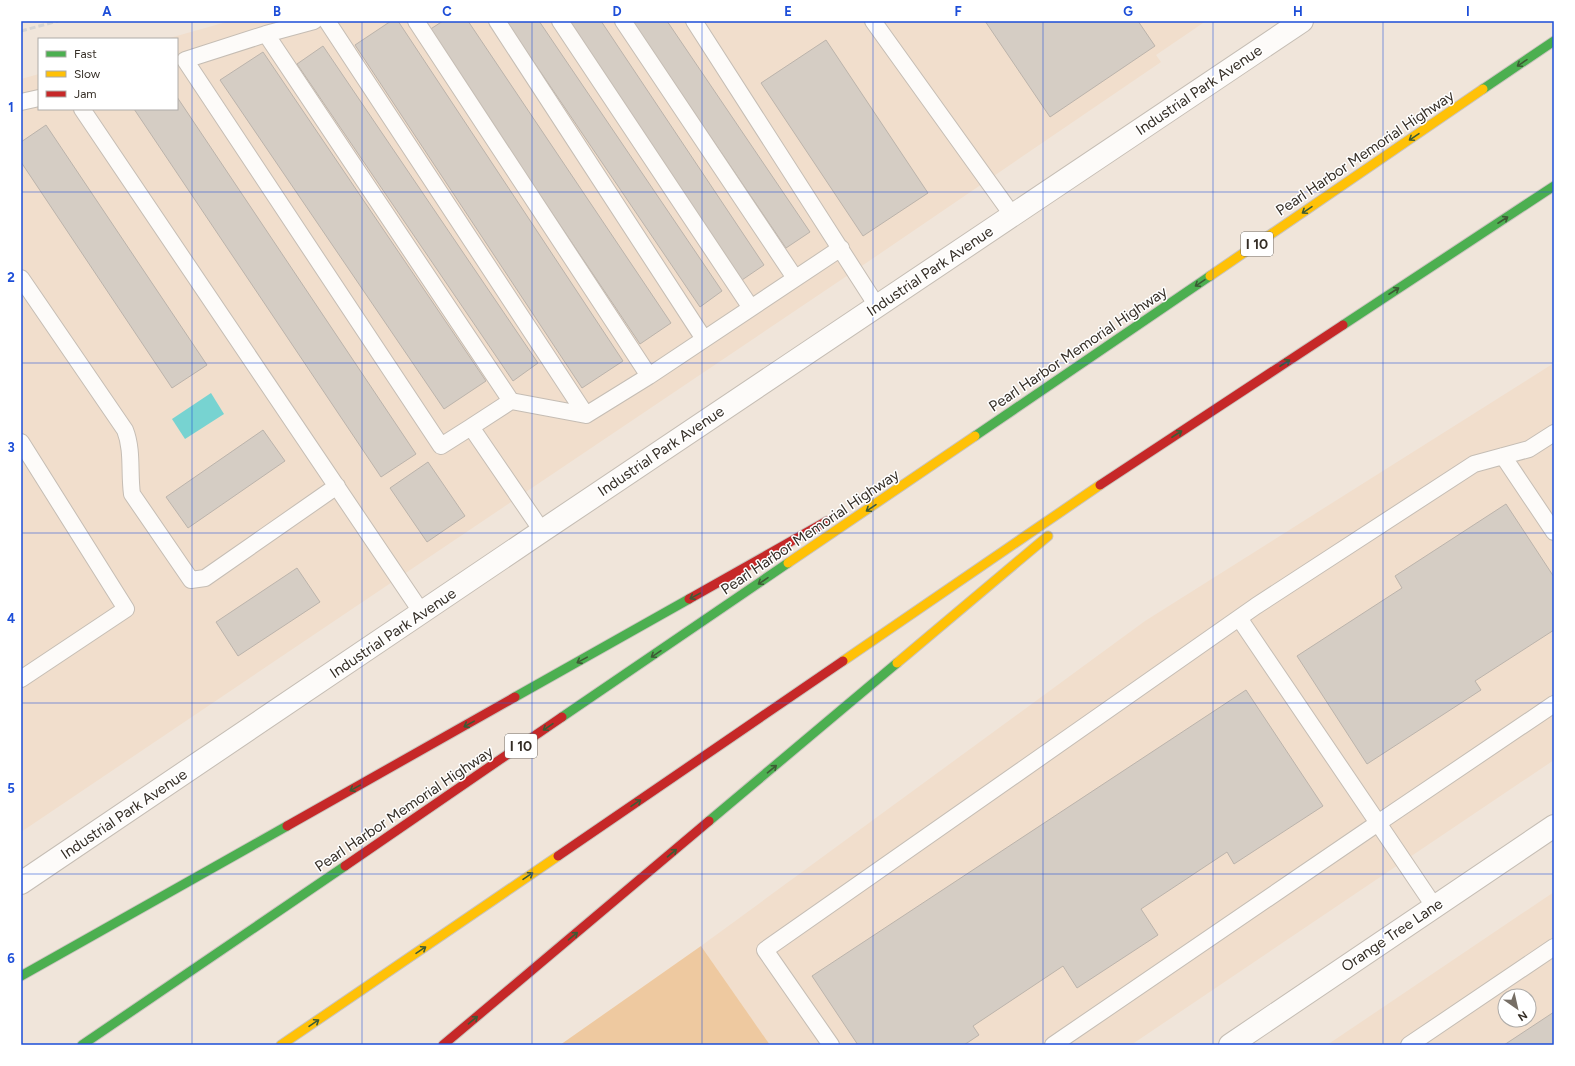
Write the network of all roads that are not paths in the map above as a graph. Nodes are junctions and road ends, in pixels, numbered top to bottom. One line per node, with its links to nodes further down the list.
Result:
1 (314, 21): 10 (lane)
2 (327, 21): 25 (lane)
3 (416, 21): 23 (lane)
4 (497, 21): 22 (lane)
5 (560, 21): 21 (lane)
6 (623, 21): 19 (lane)
7 (694, 21): 17 (lane)
8 (873, 21): 16 (lane)
9 (1302, 21): 16 (street, Industrial Park Avenue)
10 (266, 34): 24 (lane); 26 (lane)
11 (1554, 42): 29 (highway, Pearl Harbor Memorial Highway / I 10, one-way to 29)
12 (38, 98): 13 (lane)
13 (21, 102)
14 (83, 110): 32 (lane)
15 (1554, 186): 30 (highway, one-way to 15)
16 (1013, 216): 20 (street, Industrial Park Avenue)
17 (841, 248): 19 (lane); 20 (lane)
18 (21, 278): 32 (lane)
19 (795, 278): 21 (lane)
20 (877, 306): 36 (street, Industrial Park Avenue)
21 (751, 308): 22 (lane)
22 (704, 339): 23 (lane)
23 (649, 376): 25 (lane)
24 (511, 401): 25 (lane); 26 (lane)
25 (586, 415)
26 (471, 427): 36 (lane)
27 (1554, 433): 31 (lane)
28 (21, 442): 41 (lane)
29 (961, 446): 33 (highway); 50 (highway, Pearl Harbor Memorial Highway / I 10, one-way to 50)
30 (1144, 456): 34 (highway); 51 (highway, one-way to 30)
31 (1503, 456): 38 (lane); 40 (lane)
32 (337, 486): 39 (lane)
33 (856, 505)
34 (1077, 512)
35 (835, 517): 48 (highway, one-way to 48)
36 (542, 531): 39 (street, Industrial Park Avenue)
37 (1053, 532): 52 (highway, one-way to 37)
38 (1554, 532)
39 (422, 613): 45 (street, Industrial Park Avenue)
40 (1239, 618): 43 (lane); 53 (lane)
41 (21, 679)
42 (1554, 704): 43 (lane)
43 (1378, 823): 46 (lane); 54 (lane)
44 (1554, 826): 46 (street, Orange Tree Lane)
45 (21, 883)
46 (1434, 906): 49 (street, Orange Tree Lane)
47 (1554, 947): 55 (lane)
48 (21, 976)
49 (1243, 1041)
50 (82, 1045)
51 (281, 1045)
52 (443, 1045)
53 (831, 1045)
54 (1052, 1045)
55 (1409, 1045)

